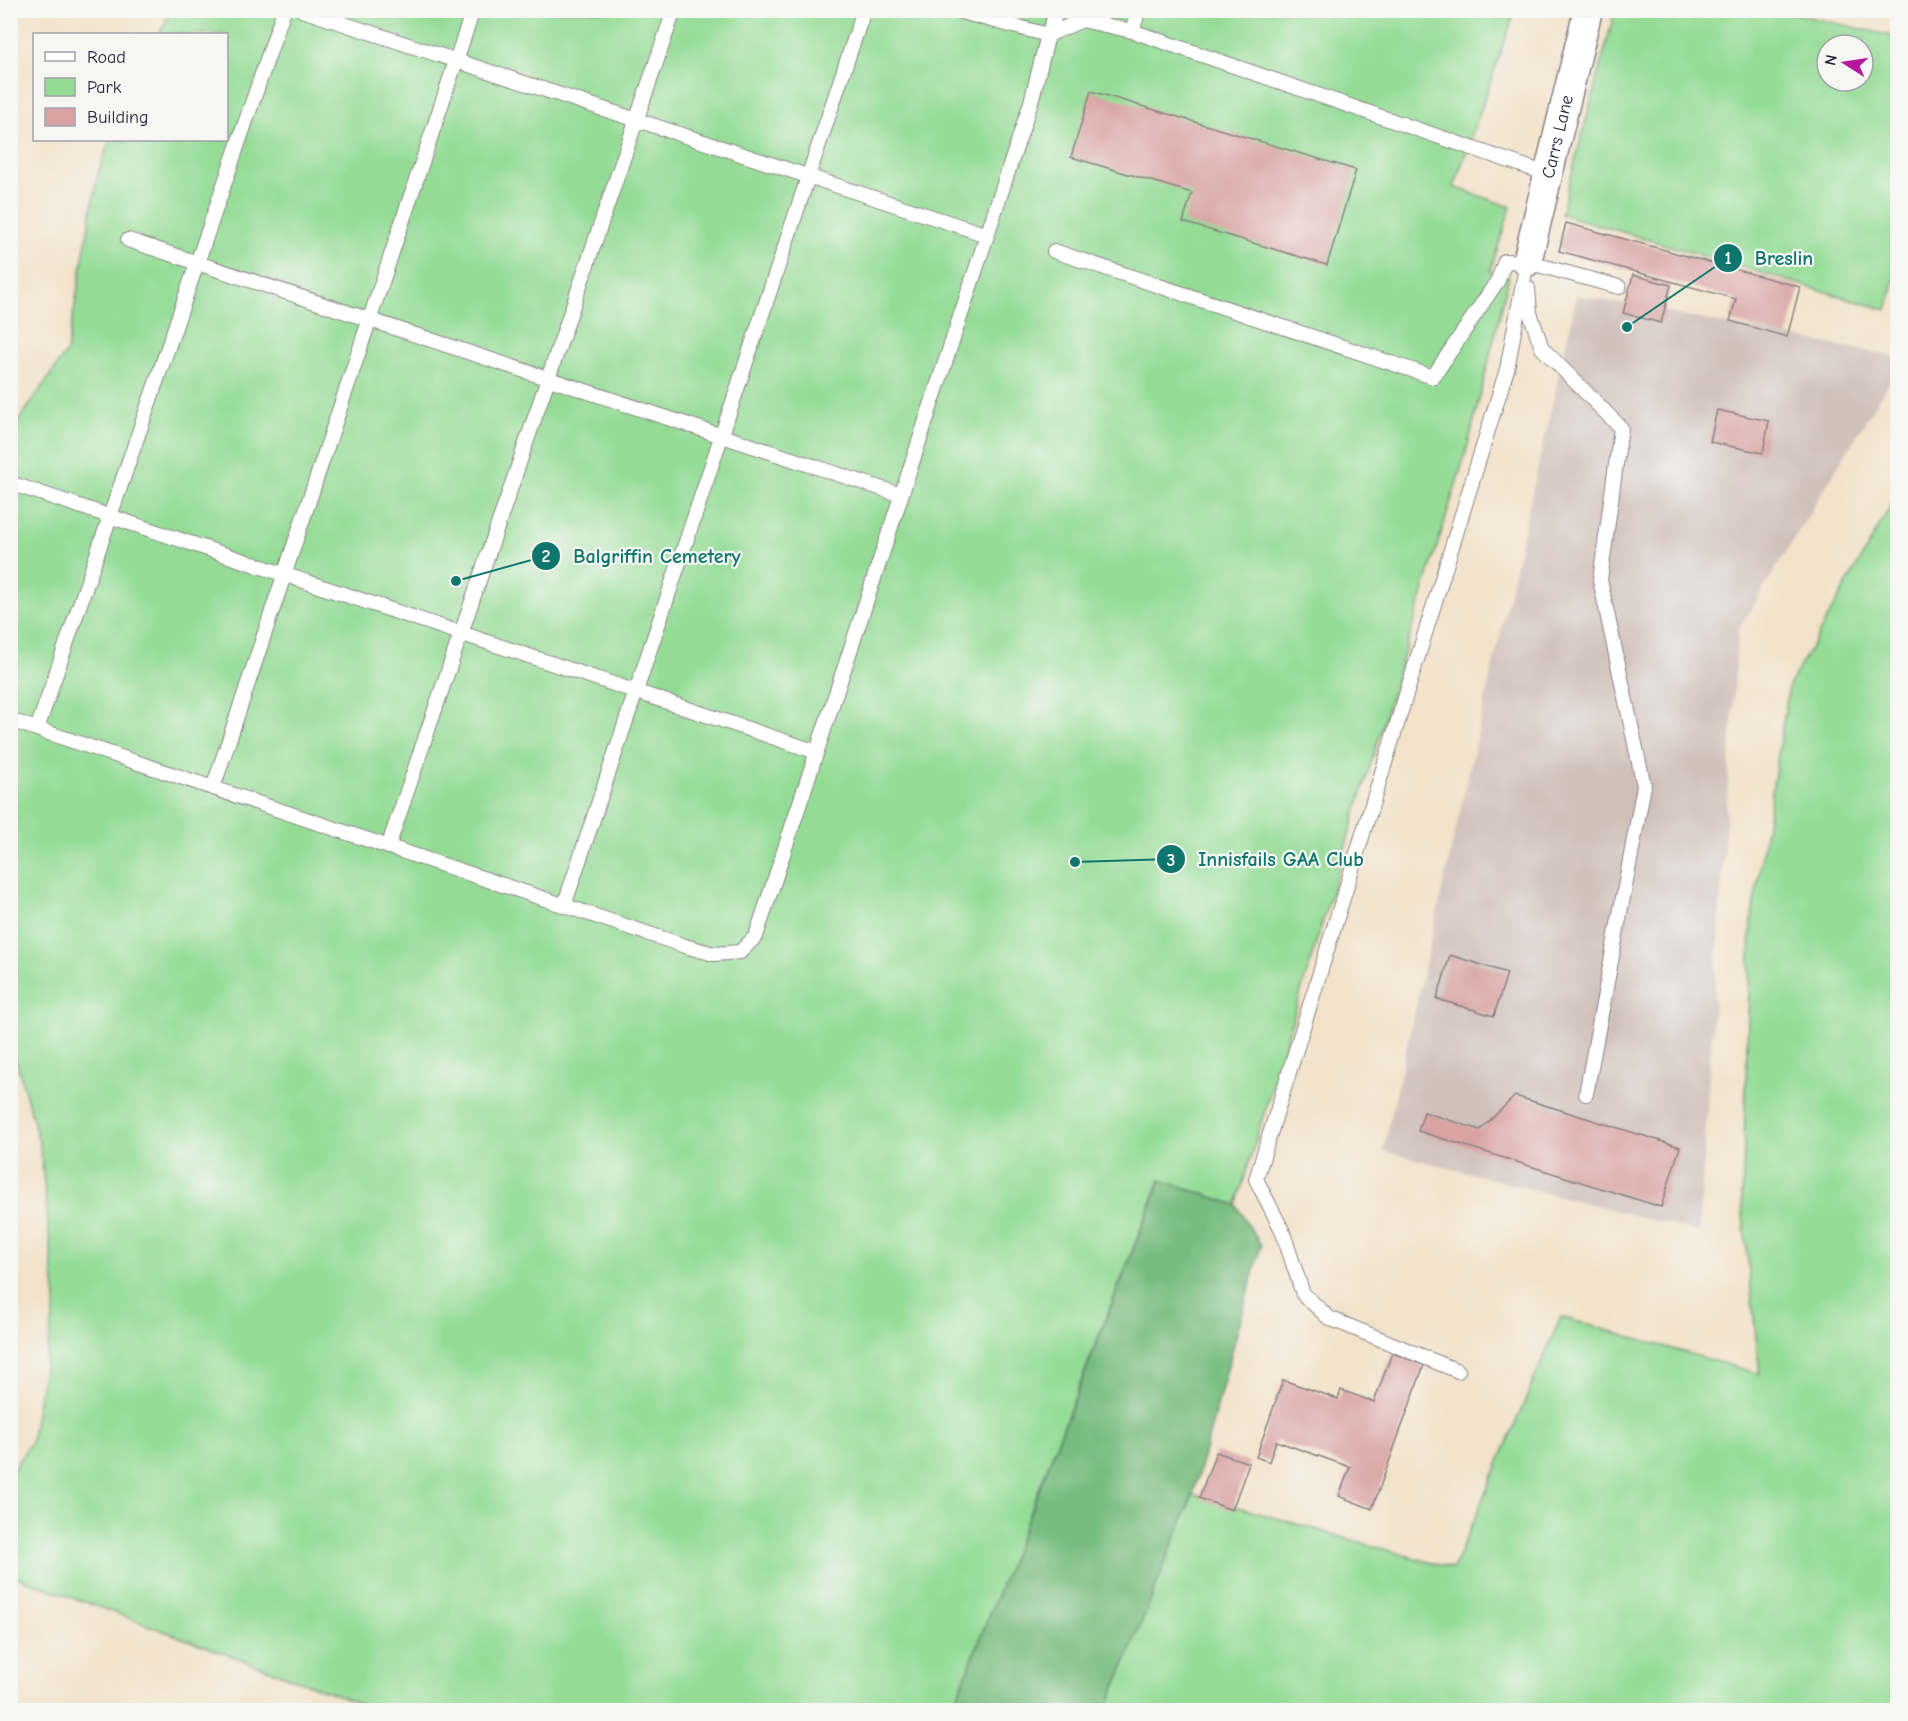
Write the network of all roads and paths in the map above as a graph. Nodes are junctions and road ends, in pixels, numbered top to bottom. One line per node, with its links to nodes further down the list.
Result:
1 (284, 10): 20 (lane)
2 (302, 10): 12 (lane)
3 (473, 10): 12 (lane)
4 (674, 10): 13 (lane)
5 (864, 10): 15 (lane)
6 (954, 10): 11 (lane)
7 (1056, 10): 11 (lane)
8 (1139, 10): 10 (lane)
9 (1588, 10): 14 (street, Carrs Lane)
10 (1132, 32): 11 (lane); 14 (lane)
11 (1048, 35): 16 (lane)
12 (456, 61): 13 (lane); 22 (lane)
13 (637, 120): 15 (lane); 23 (lane)
14 (1550, 175): 19 (street, Carrs Lane)
15 (808, 176): 16 (lane); 24 (lane)
16 (987, 235): 26 (lane)
17 (128, 240): 20 (lane)
18 (1054, 251): 19 (lane)
19 (1527, 262): 21 (lane); 37 (lane); 38 (lane)
20 (197, 263): 22 (lane); 27 (lane)
21 (1619, 287)
22 (369, 320): 23 (lane); 28 (lane)
23 (548, 379): 24 (lane); 29 (lane)
24 (722, 436): 26 (lane); 30 (lane)
25 (10, 483): 27 (lane)
26 (901, 495): 33 (lane)
27 (111, 517): 28 (lane); 32 (lane)
28 (284, 574): 29 (lane); 34 (lane)
29 (461, 633): 30 (lane); 35 (lane)
30 (636, 692): 33 (lane); 36 (lane)
31 (10, 720): 32 (lane)
32 (37, 729): 34 (lane)
33 (816, 752): 36 (lane)
34 (213, 788): 35 (lane)
35 (388, 847): 36 (lane)
36 (564, 906)
37 (1586, 1094)
38 (1458, 1371)

